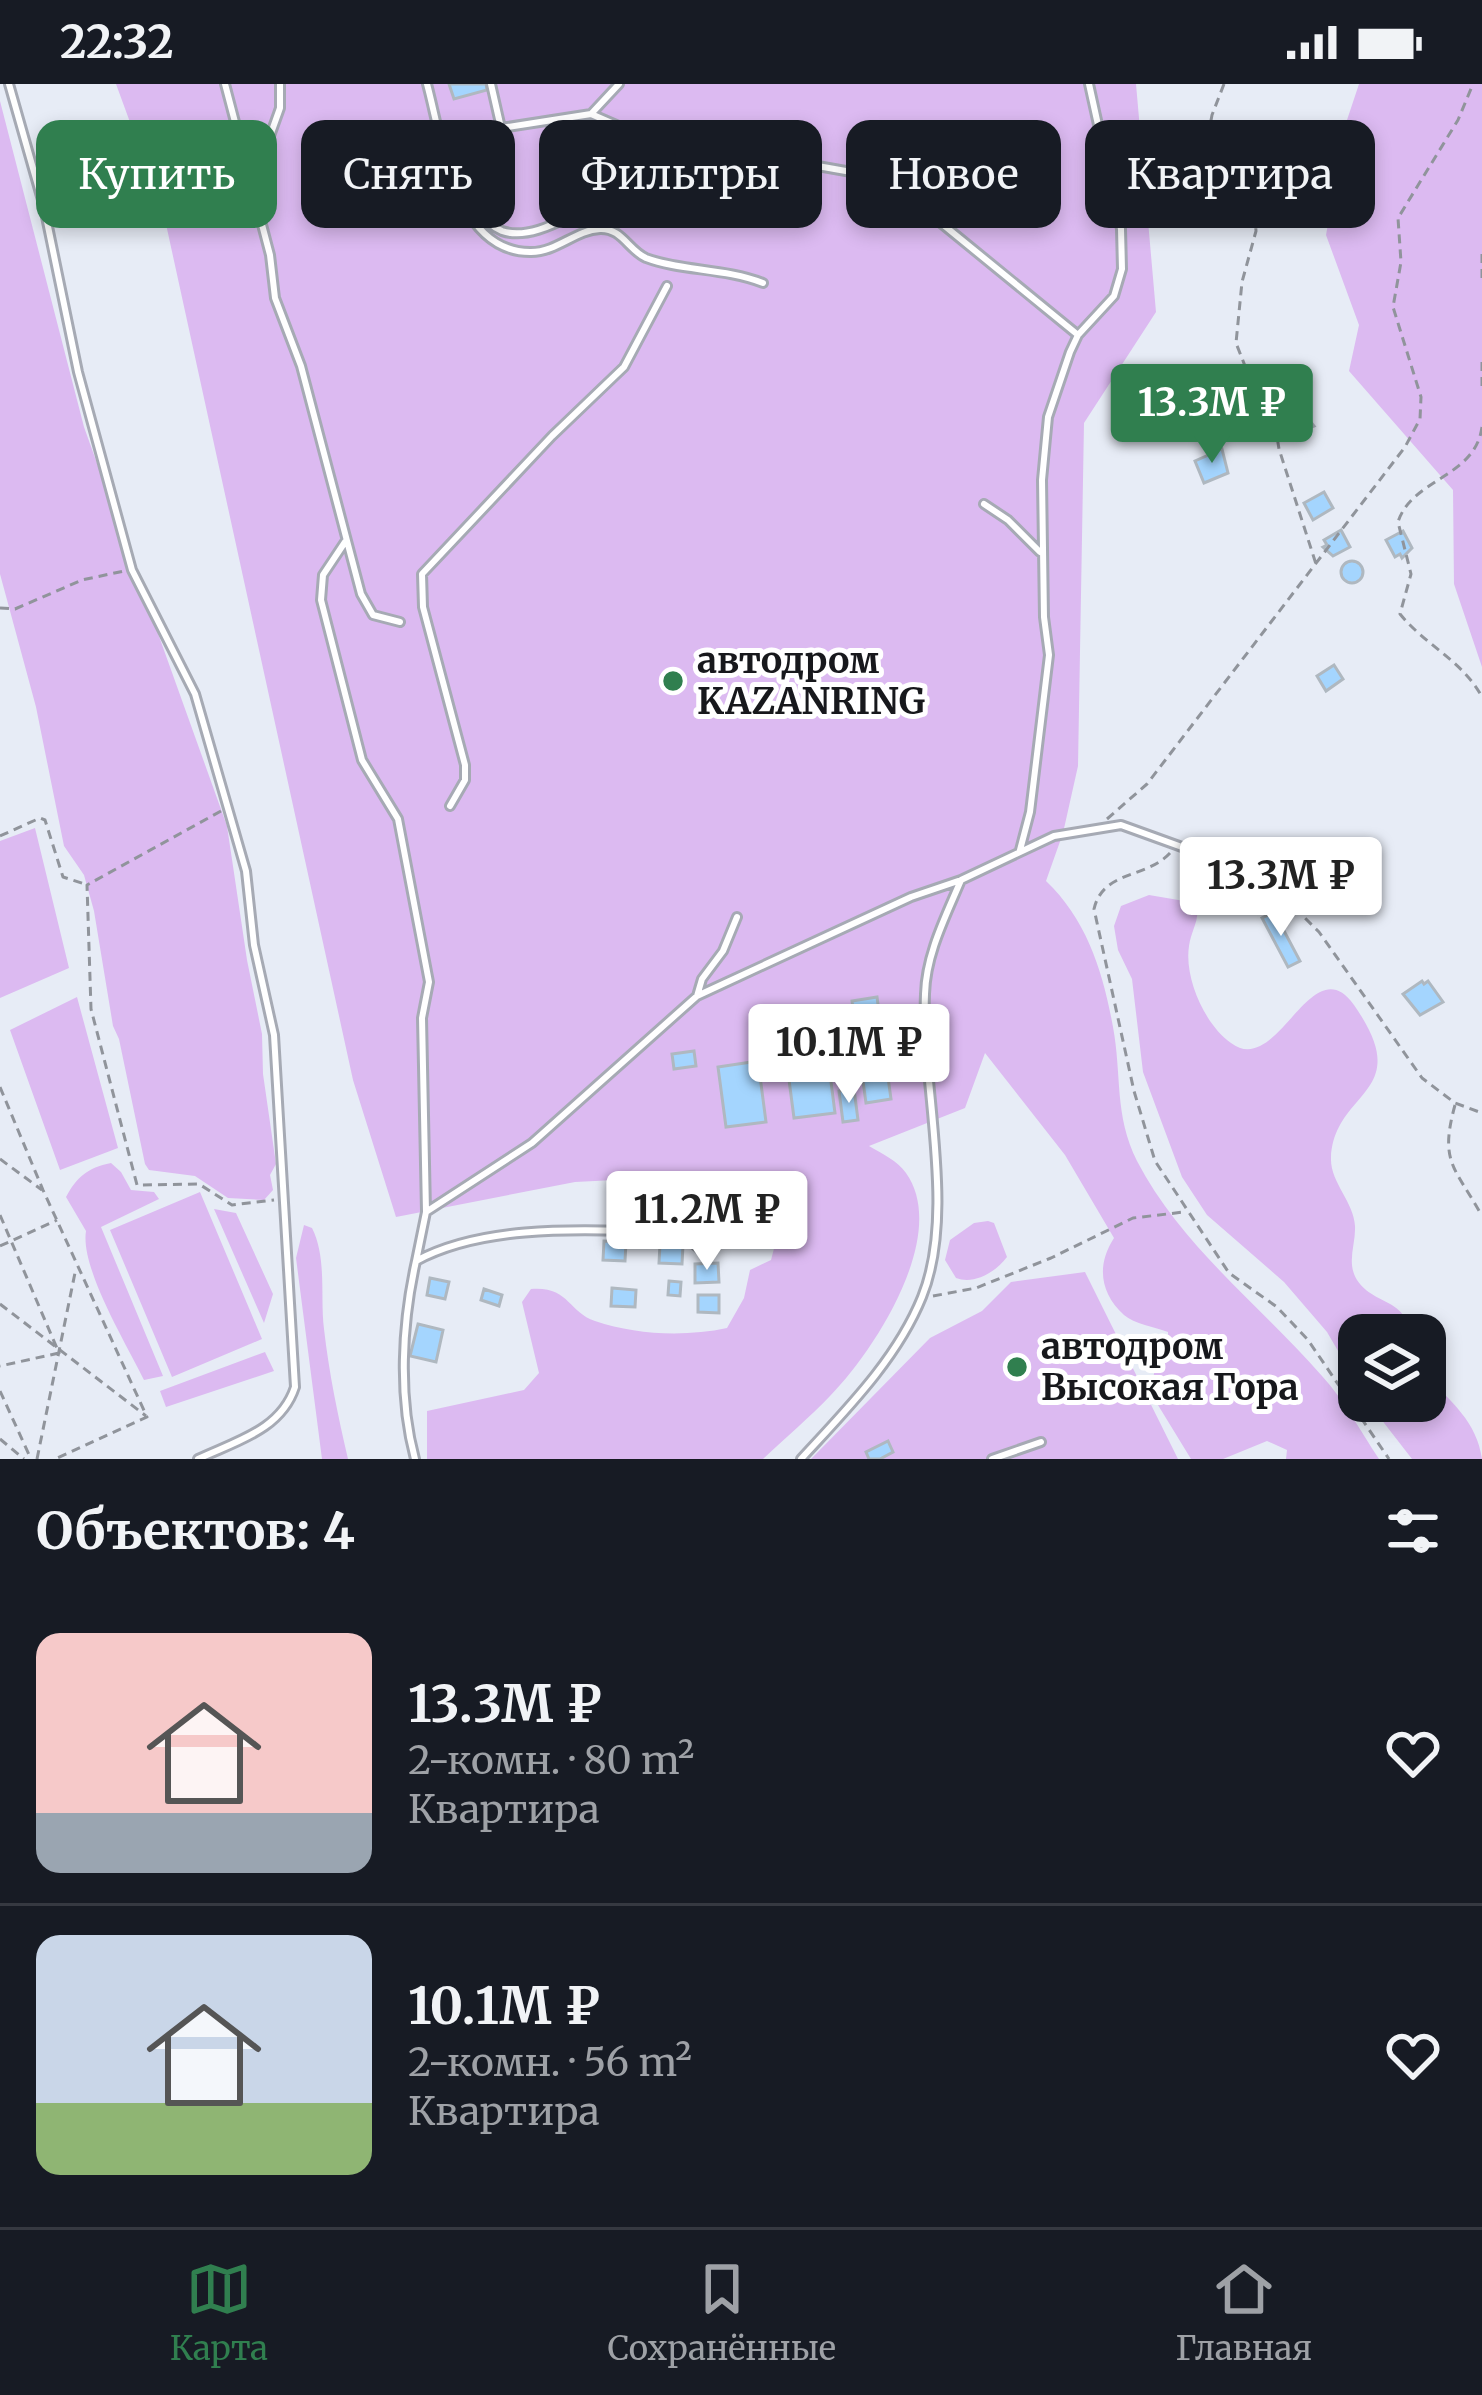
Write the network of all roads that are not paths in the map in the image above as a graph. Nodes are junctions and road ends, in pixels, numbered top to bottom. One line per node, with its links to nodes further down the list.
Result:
1 (9, 84): 35 (lane)
2 (225, 84): 22 (lane)
3 (280, 84): 9 (lane)
4 (427, 84): 10 (lane)
5 (490, 84): 11 (lane)
6 (619, 84): 8 (lane)
7 (1089, 84): 20 (lane)
8 (591, 114): 12 (lane); 13 (lane)
9 (276, 120)
10 (437, 120)
11 (499, 120)
12 (605, 120)
13 (515, 126)
14 (822, 167): 20 (lane)
15 (480, 228): 18 (lane)
16 (498, 228): 17 (lane)
17 (539, 228)
18 (763, 283)
19 (667, 286): 25 (lane)
20 (1078, 335): 23 (lane)
21 (984, 504): 23 (lane)
22 (345, 542): 24 (lane); 31 (lane)
23 (1042, 555): 26 (lane)
24 (400, 622)
25 (450, 806)
26 (1020, 850): 27 (lane); 28 (lane)
27 (961, 880): 30 (lane); 37 (lane)
28 (1278, 892)
29 (737, 917): 30 (lane)
30 (697, 996): 31 (lane)
31 (426, 1212): 33 (lane)
32 (701, 1250): 33 (lane)
33 (416, 1261): 36 (lane)
34 (1041, 1442): 38 (lane)
35 (198, 1459)
36 (416, 1459)
37 (801, 1459)
38 (992, 1459)

